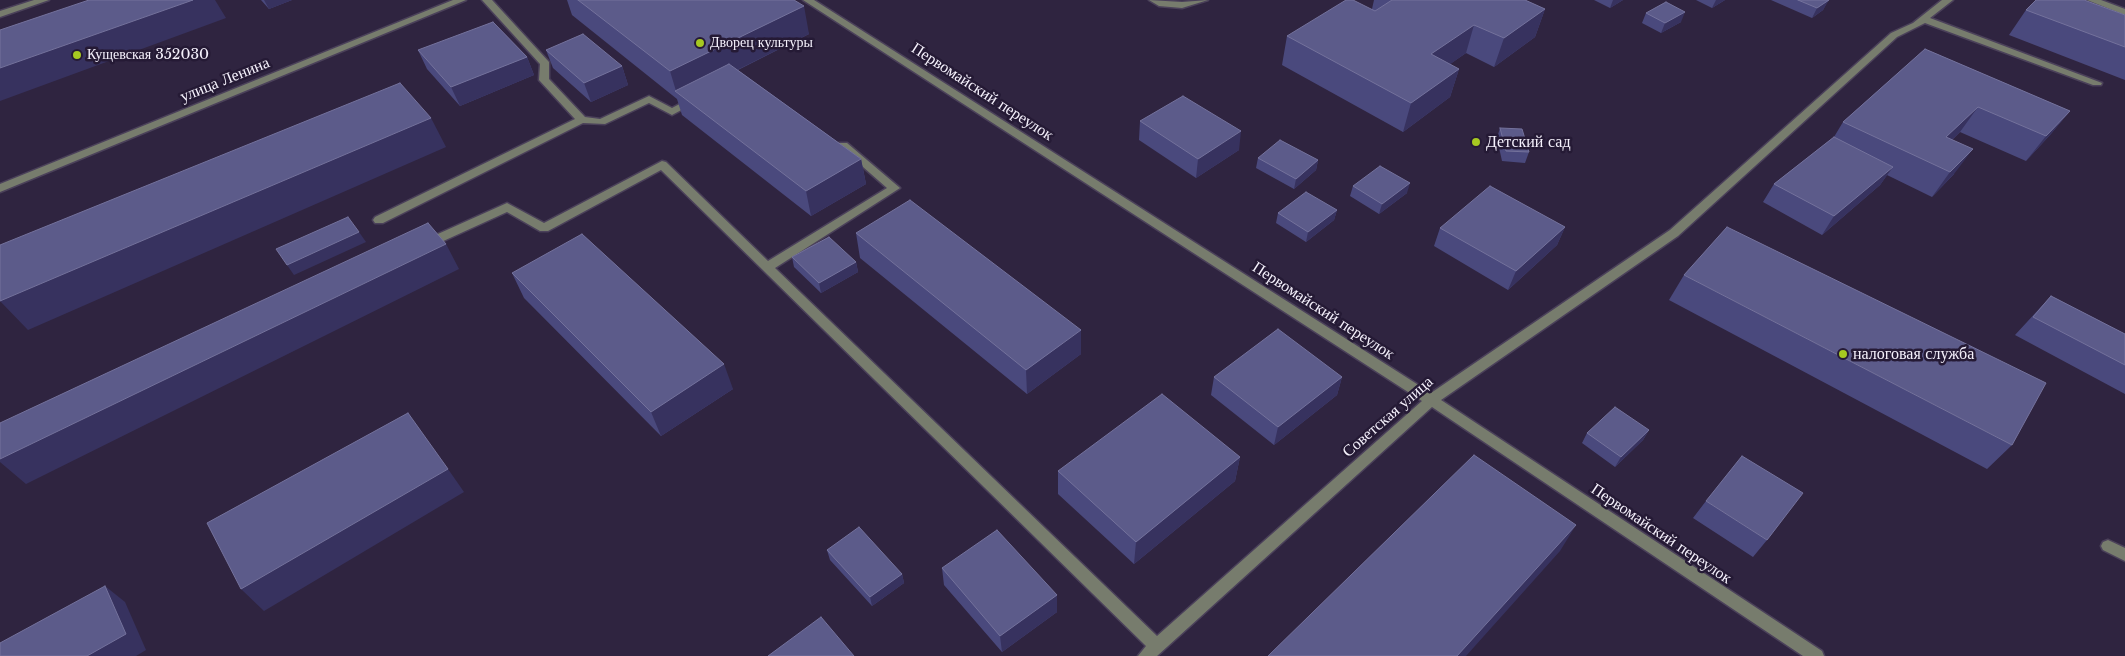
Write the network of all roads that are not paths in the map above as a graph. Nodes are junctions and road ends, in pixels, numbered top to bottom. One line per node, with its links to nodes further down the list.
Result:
1 (44, 0): 10 (street)
2 (461, 0): 16 (street, улица Ленина)
3 (487, 0): 14 (street)
4 (808, 0): 20 (street, Первомайский переулок)
5 (1154, 0): 6 (street)
6 (1203, 0)
7 (1948, 0): 11 (street)
8 (2092, 0): 9 (street)
9 (2125, 12)
10 (0, 14)
11 (1923, 19): 12 (street); 20 (street, Советская улица)
12 (2097, 84)
13 (706, 95): 14 (street)
14 (582, 120): 17 (street)
15 (843, 145): 19 (street)
16 (0, 188)
17 (379, 220)
18 (408, 252): 19 (street)
19 (768, 267): 23 (street)
20 (1431, 400): 23 (street, Советская улица); 25 (street, Первомайский переулок)
21 (2108, 546): 22 (street)
22 (2125, 555)
23 (1157, 646): 24 (street, Советская улица)
24 (1146, 656)
25 (1816, 656)

